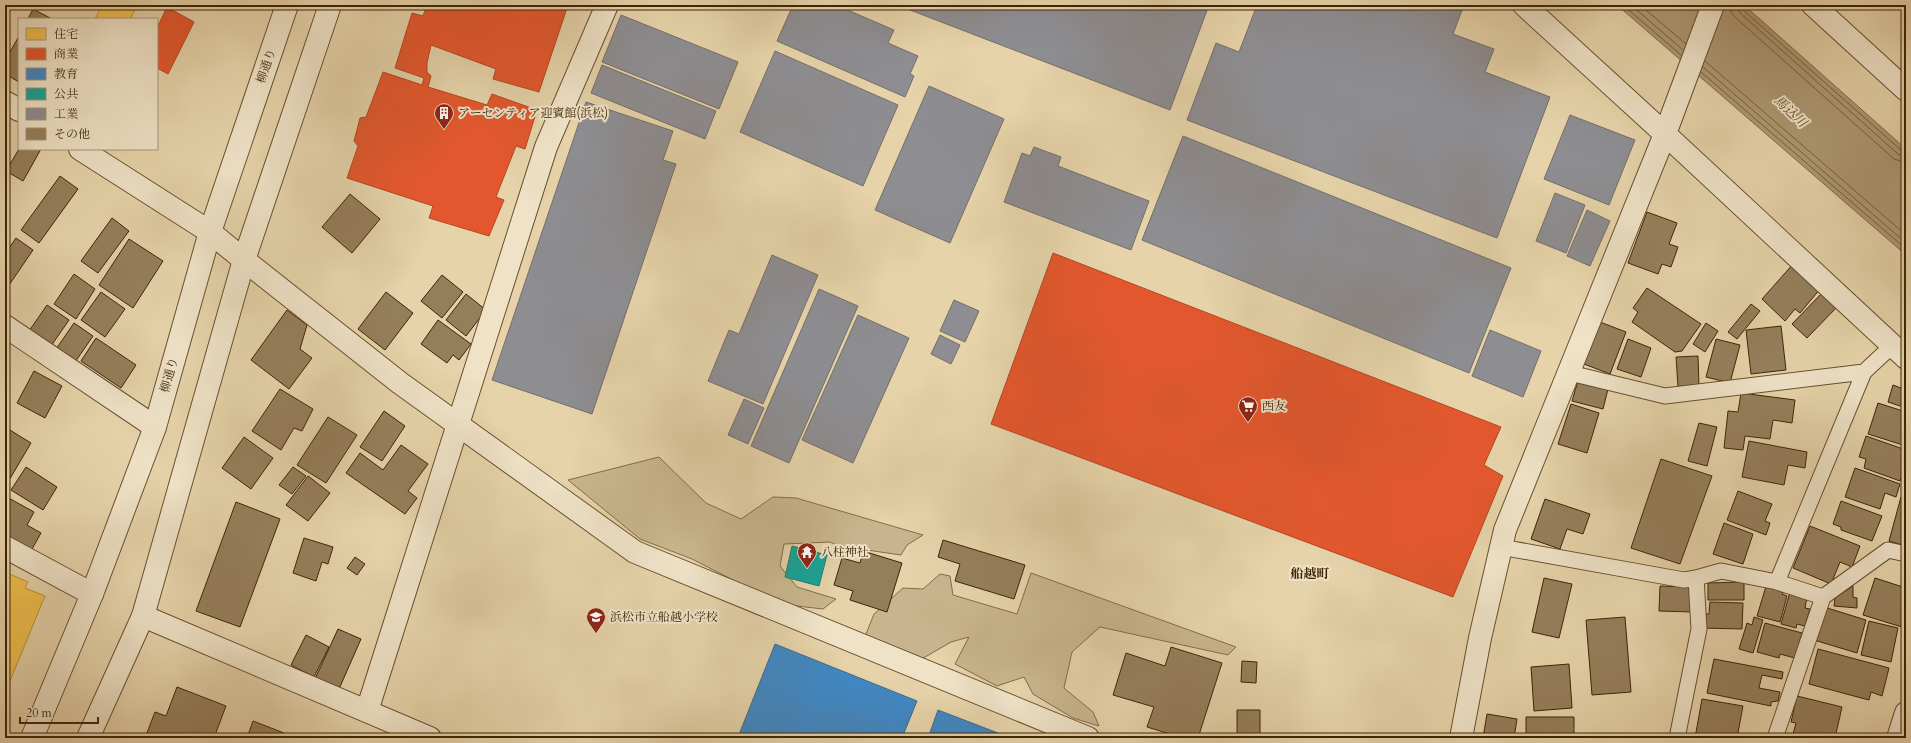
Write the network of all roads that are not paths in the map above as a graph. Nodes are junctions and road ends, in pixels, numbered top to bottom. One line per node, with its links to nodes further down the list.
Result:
1 (287, 5): 12 (street, 柳通り)
2 (330, 5): 13 (street)
3 (607, 5): 18 (street)
4 (1524, 5): 10 (street)
5 (1714, 5): 10 (street)
6 (1813, 5): 7 (street)
7 (1906, 90)
8 (5, 102): 9 (street)
9 (18, 109)
10 (1668, 126): 15 (street); 17 (street)
11 (82, 150): 12 (street)
12 (210, 232): 13 (street); 19 (street, 柳通り)
13 (244, 260): 18 (street); 27 (street)
14 (5, 326): 19 (street)
15 (1900, 351): 16 (lane)
16 (1864, 372): 17 (lane); 24 (lane)
17 (1570, 373): 21 (street)
18 (457, 425): 28 (street); 33 (street)
19 (155, 427): 25 (street, 柳通り)
20 (5, 547): 25 (street)
21 (1501, 547): 23 (lane); 34 (street)
22 (1906, 554): 26 (lane)
23 (1696, 578): 24 (lane); 35 (lane)
24 (1777, 582): 26 (lane)
25 (92, 594): 30 (street, 柳通り)
26 (1823, 596): 36 (lane)
27 (143, 616): 28 (street); 31 (street)
28 (367, 711): 32 (street)
29 (1906, 713): 37 (street)
30 (32, 738)
31 (88, 738)
32 (430, 738)
33 (1088, 738)
34 (1461, 738)
35 (1677, 738)
36 (1775, 738)
37 (1898, 738)

